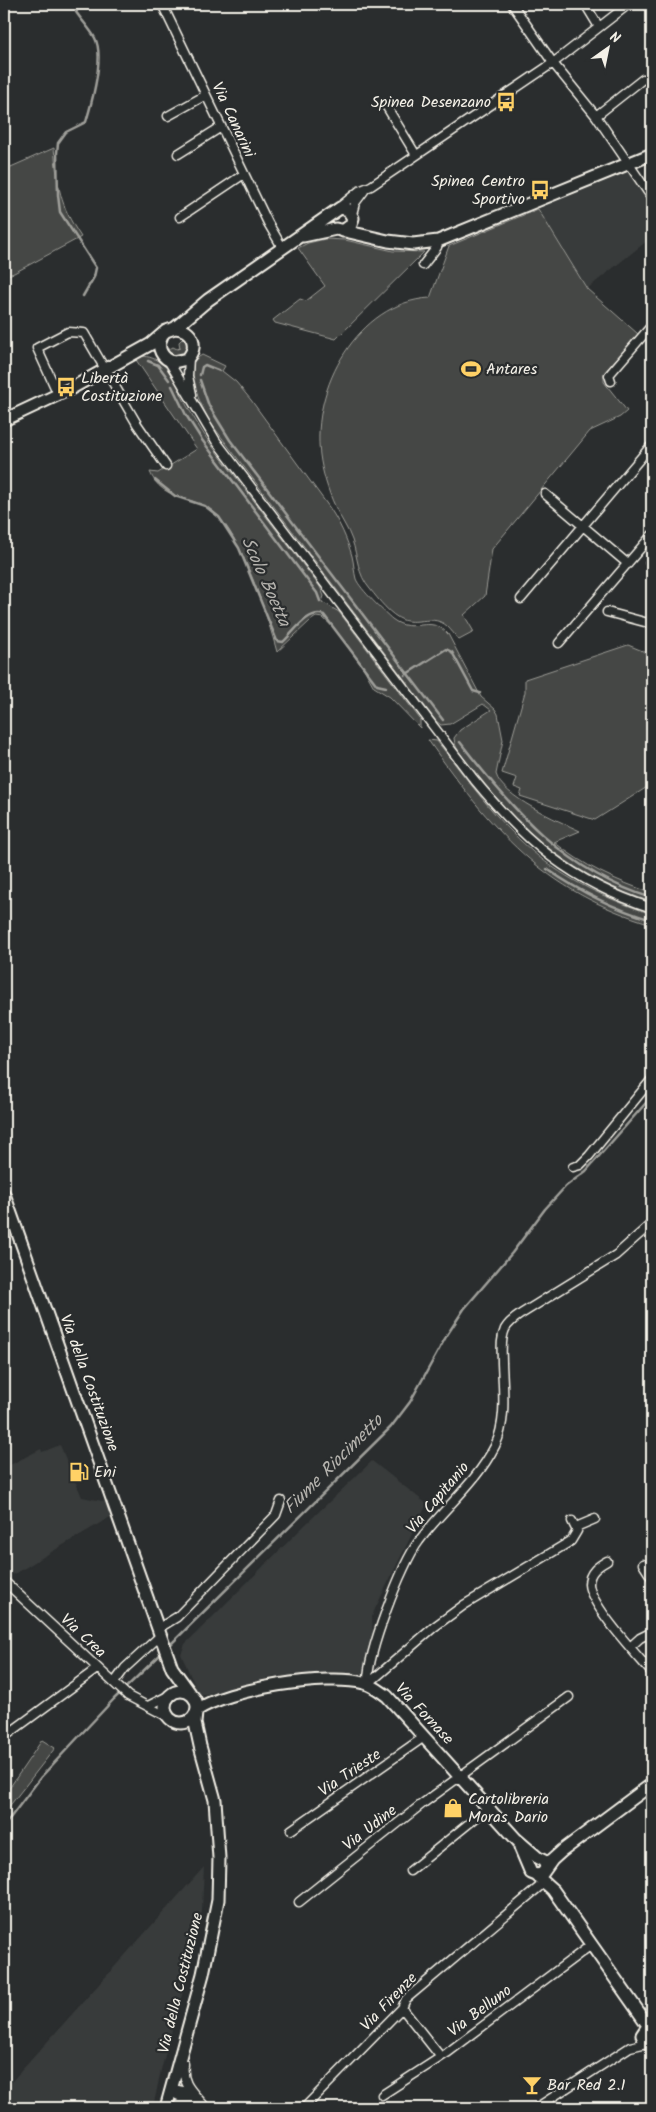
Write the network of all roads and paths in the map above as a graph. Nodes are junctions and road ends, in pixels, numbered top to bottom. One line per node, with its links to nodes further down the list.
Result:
1 (162, 4): 8 (street, Via Canarini)
2 (512, 4): 6 (street)
3 (585, 4): 5 (street)
4 (629, 4): 5 (street)
5 (599, 27): 6 (street)
6 (553, 63): 11 (street); 15 (street)
7 (643, 80): 11 (street)
8 (206, 94): 10 (street); 12 (street, Via Canarini)
9 (385, 104): 15 (street)
10 (168, 116)
11 (596, 116): 16 (street)
12 (221, 127): 13 (street); 17 (street, Via Canarini)
13 (178, 154)
14 (652, 154): 16 (street)
15 (416, 155): 19 (street)
16 (628, 163): 18 (street); 27 (street)
17 (244, 174): 22 (street); 28 (street, Via Canarini)
18 (649, 187): 20 (street)
19 (365, 190): 21 (street); 23 (street)
20 (652, 198)
21 (334, 211): 23 (street); 24 (street); 26 (street)
22 (180, 217)
23 (352, 217): 24 (street); 25 (street)
24 (339, 230): 25 (street); 26 (street)
25 (370, 236): 27 (street)
26 (299, 237): 28 (street)
27 (438, 241): 29 (street)
28 (282, 248): 30 (street)
29 (423, 265)
30 (198, 309): 32 (street); 33 (street)
31 (652, 325): 39 (street)
32 (175, 328): 33 (street); 34 (street)
33 (189, 334): 37 (street)
34 (162, 336): 35 (street); 36 (street)
35 (131, 354): 36 (street); 38 (street)
36 (165, 357): 37 (street); 41 (street)
37 (189, 357): 41 (street)
38 (106, 370): 40 (street); 40 (street); 44 (street)
39 (611, 380)
40 (58, 394): 42 (street)
41 (194, 406): 53 (street)
42 (4, 420)
43 (650, 447): 46 (street)
44 (166, 466)
45 (545, 494): 46 (street)
46 (583, 525): 48 (street); 49 (street)
47 (652, 535): 48 (street)
48 (628, 564): 52 (street)
49 (520, 599)
50 (607, 612): 51 (street)
51 (652, 624)
52 (559, 643)
53 (652, 908)
54 (652, 1079): 55 (street)
55 (572, 1167)
56 (4, 1194): 65 (street, Via della Costituzione)
57 (652, 1224): 71 (street, Via Capitanio)
58 (281, 1501): 65 (street)
59 (594, 1519): 71 (street)
60 (608, 1561): 66 (street)
61 (643, 1564): 62 (street)
62 (652, 1578)
63 (4, 1581): 68 (street, Via Crea)
64 (652, 1632): 66 (street)
65 (162, 1635): 67 (street, Via della Costituzione); 70 (street)
66 (630, 1647): 69 (street)
67 (171, 1662): 72 (street, Via della Costituzione); 73 (street, Via della Costituzione)
68 (98, 1668): 70 (street, Via Crea); 79 (street)
69 (652, 1672)
70 (114, 1684): 76 (street, Via Crea)
71 (368, 1684): 75 (street, Via Fornase); 80 (street, Via Fornase)
72 (170, 1695): 73 (street); 76 (street); 78 (street)
73 (192, 1695): 75 (street, Via Fornase); 77 (street)
74 (569, 1697): 82 (street, Via Udine)
75 (217, 1701): 77 (street, Via Fornase)
76 (148, 1706): 78 (street, Via Crea)
77 (196, 1712): 78 (street); 81 (street, Via della Costituzione)
78 (172, 1720): 81 (street)
79 (4, 1737)
80 (424, 1737): 82 (street, Via Fornase); 85 (street, Via Trieste)
81 (200, 1746): 91 (street, Via della Costituzione)
82 (460, 1777): 84 (street, Via Fornase); 88 (street, Via Udine)
83 (651, 1786): 87 (street)
84 (488, 1808): 86 (street); 87 (street, Via Fornase)
85 (291, 1830)
86 (410, 1871)
87 (542, 1871): 89 (street, Via Fornase); 90 (street, Via Firenze)
88 (299, 1902)
89 (591, 1945): 92 (street, Via Fornase); 93 (street, Via Belluno)
90 (402, 2008): 93 (street); 101 (street, Via Firenze)
91 (192, 2015): 94 (street); 95 (street, Via della Costituzione)
92 (648, 2037): 102 (street)
93 (440, 2056): 96 (street, Via Belluno)
94 (184, 2064): 97 (street)
95 (174, 2091): 97 (street); 99 (street, Via della Costituzione)
96 (382, 2095)
97 (191, 2097): 98 (street); 100 (street)
98 (204, 2106)
99 (166, 2108)
100 (174, 2108)
101 (304, 2108)
102 (536, 2108)

